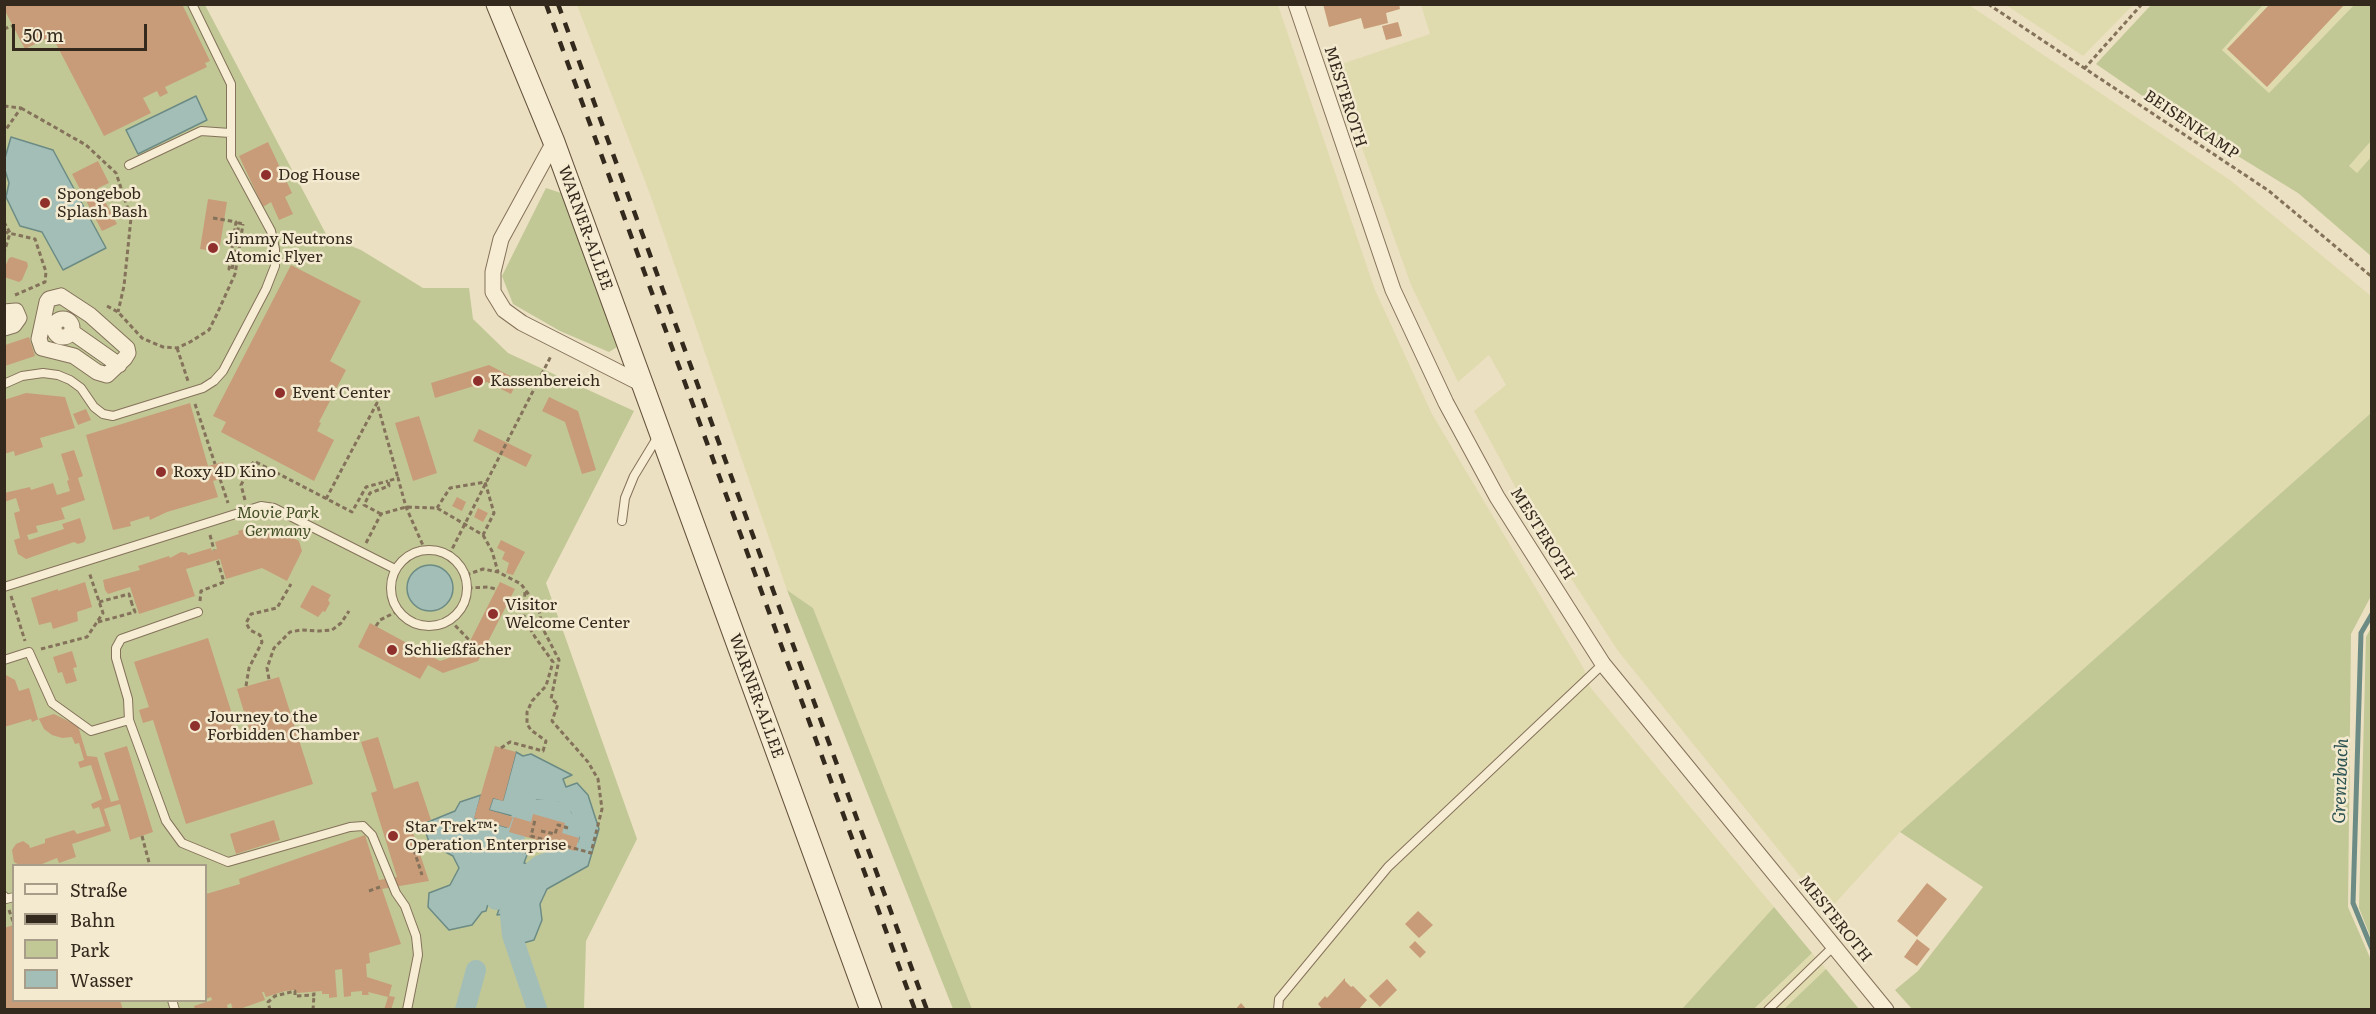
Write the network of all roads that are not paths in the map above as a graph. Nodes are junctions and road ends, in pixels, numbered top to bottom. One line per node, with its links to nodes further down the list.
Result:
1 (192, 4): 4 (lane)
2 (497, 4): 5 (street, WARNER-ALLEE)
3 (1296, 4): 23 (street, MESTEROTH)
4 (230, 133): 6 (lane); 16 (lane)
5 (554, 142): 15 (street, WARNER-ALLEE); 15 (street, WARNER-ALLEE)
6 (129, 165)
7 (73, 303): 10 (street); 10 (street); 11 (street)
8 (4, 312): 9 (street)
9 (4, 328)
10 (59, 332): 12 (street); 13 (street)
11 (111, 333): 12 (street); 14 (street)
12 (96, 348): 13 (street); 14 (street)
13 (84, 362): 14 (street)
14 (119, 365)
15 (640, 383): 17 (street, WARNER-ALLEE)
16 (4, 384)
17 (659, 434): 18 (lane); 27 (street, WARNER-ALLEE)
18 (622, 521)
19 (395, 569): 19 (lane); 20 (lane)
20 (6, 586)
21 (198, 612): 24 (lane)
22 (4, 660): 24 (lane)
23 (1603, 664): 25 (street, MESTEROTH); 28 (lane)
24 (129, 720): 26 (lane)
25 (1834, 946): 29 (lane); 30 (street, MESTEROTH)
26 (407, 1010)
27 (871, 1010)
28 (1278, 1010)
29 (1768, 1010)
30 (1886, 1010)

